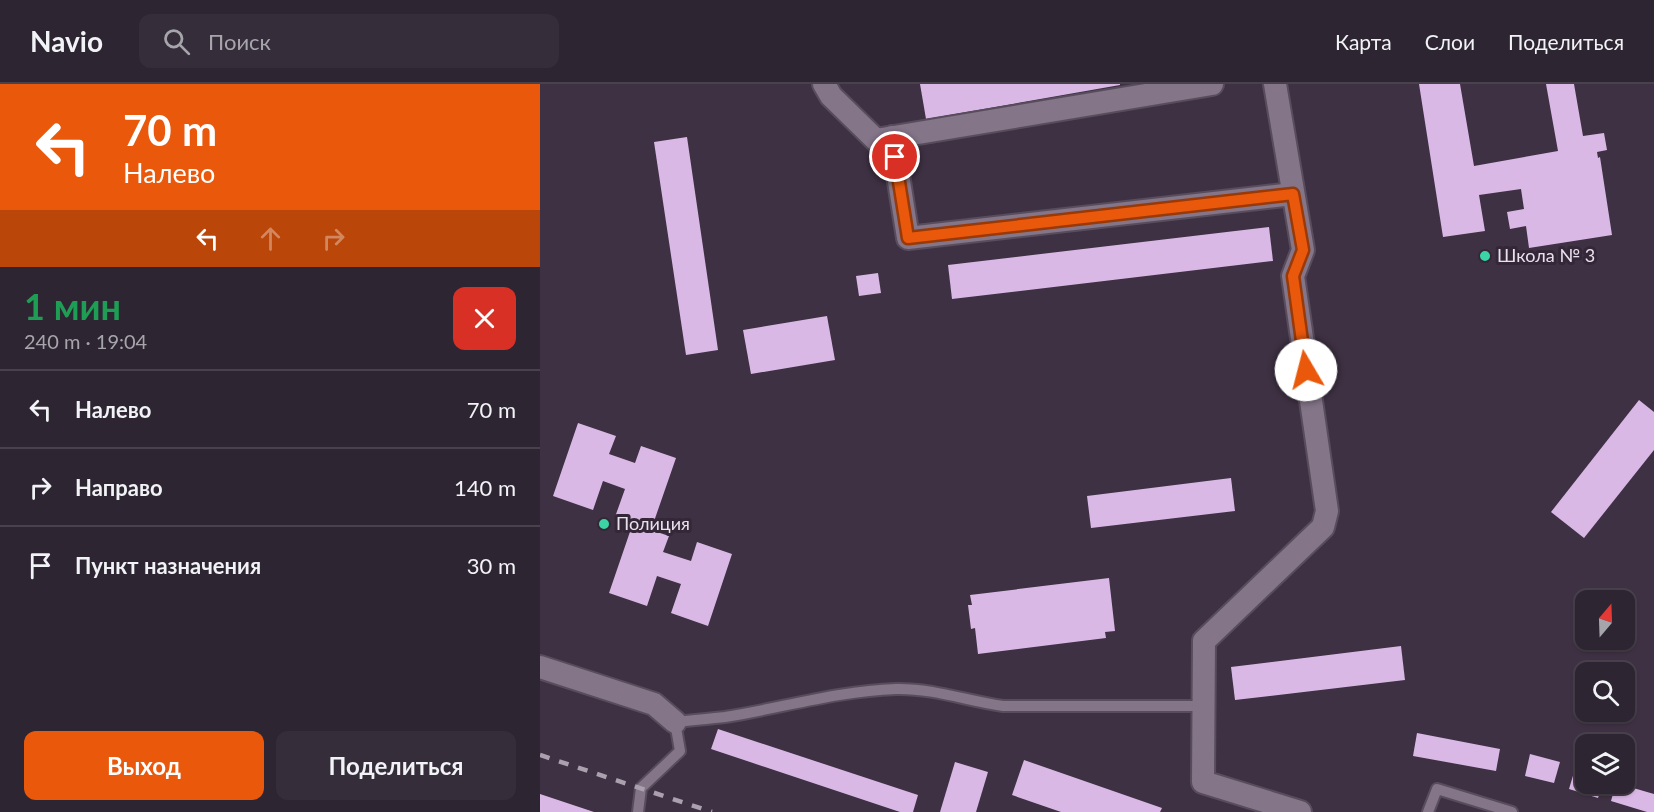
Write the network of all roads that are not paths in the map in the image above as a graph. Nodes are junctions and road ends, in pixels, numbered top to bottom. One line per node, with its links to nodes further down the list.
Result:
1 (824, 84): 4 (street)
2 (1212, 84): 4 (street)
3 (1275, 84): 5 (street)
4 (892, 137): 5 (street)
5 (1293, 194): 7 (street)
6 (540, 667): 8 (street)
7 (1203, 706): 8 (lane); 10 (street)
8 (675, 722): 9 (lane)
9 (638, 812)
10 (1300, 812)
11 (1428, 812): 12 (lane)
12 (1512, 812)

